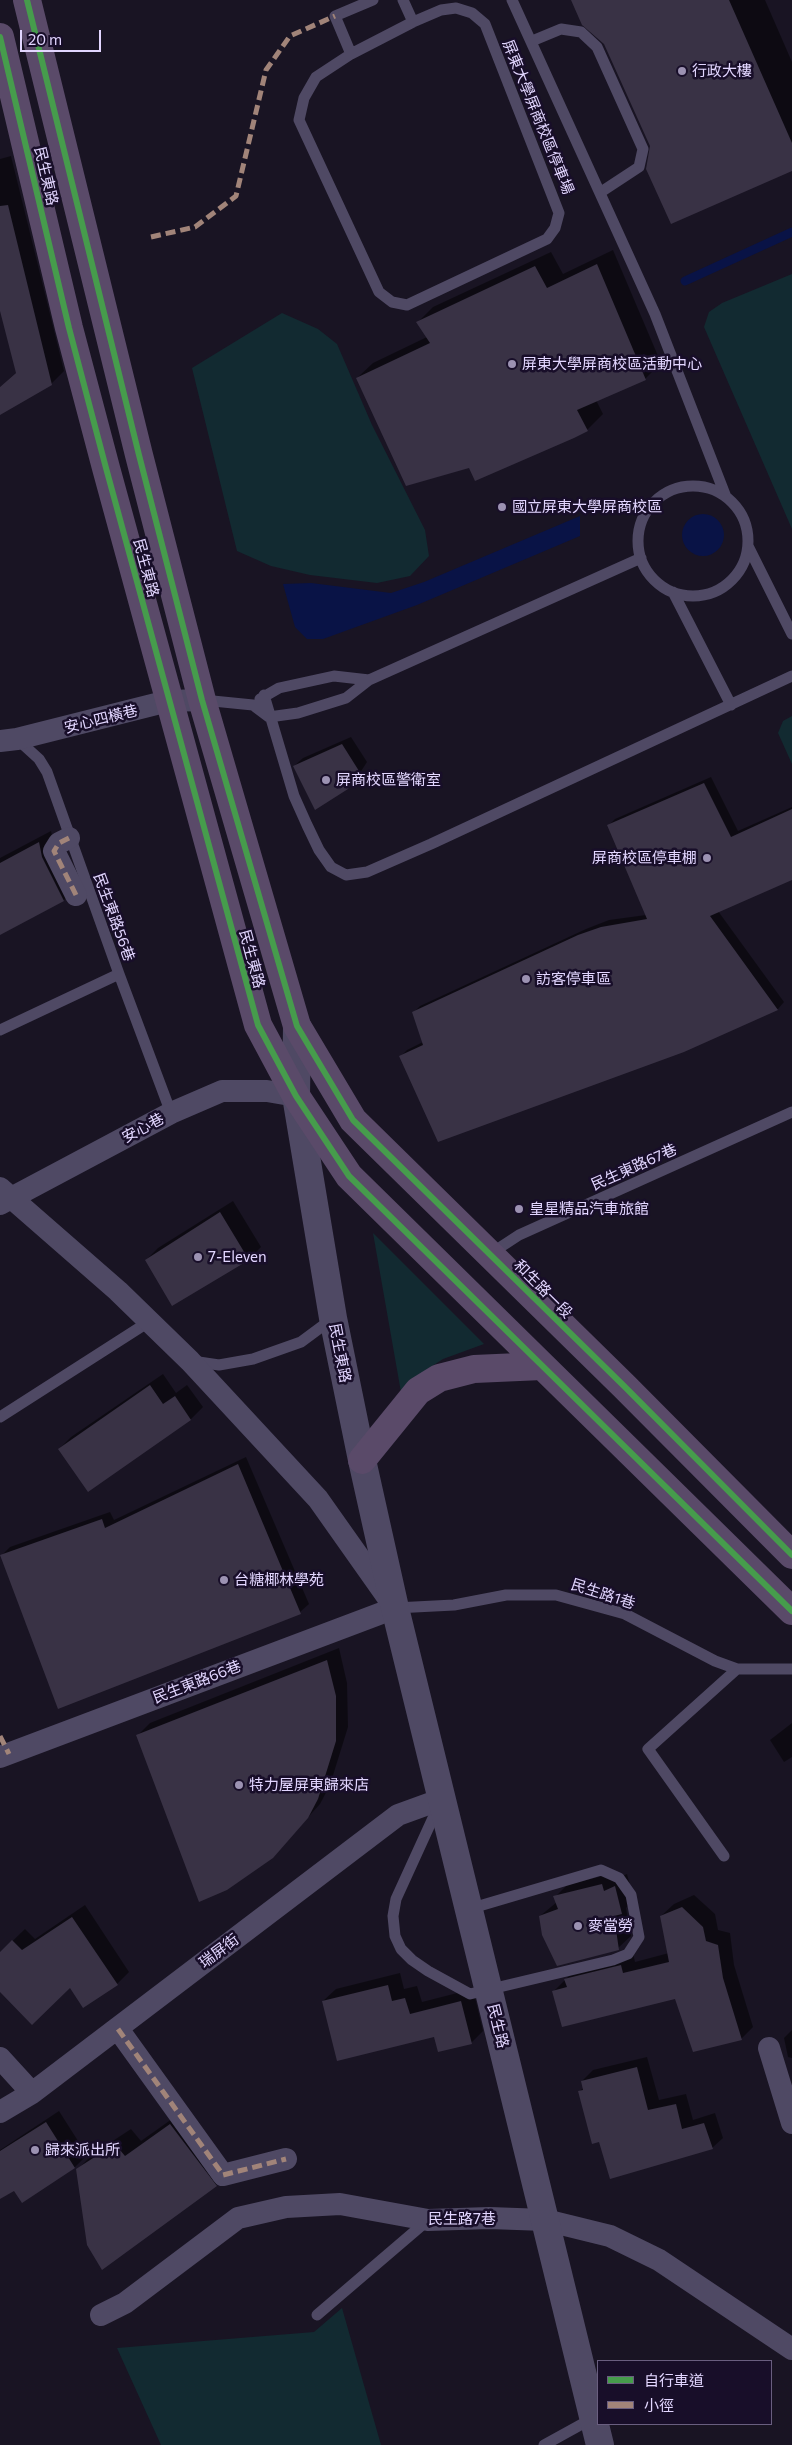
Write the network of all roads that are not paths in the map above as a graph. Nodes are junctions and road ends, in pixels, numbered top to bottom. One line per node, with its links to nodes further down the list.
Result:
1 (27, 0): 18 (main road, 民生東路)
2 (374, 0): 8 (lane)
3 (403, 0): 5 (lane)
4 (512, 0): 7 (lane)
5 (413, 22): 8 (lane, 屏東大學屏商校區停車場); 8 (lane, 屏東大學屏商校區停車場)
6 (0, 37): 19 (main road, 民生東路)
7 (532, 41): 9 (lane); 9 (lane)
8 (351, 54)
9 (601, 192): 10 (lane)
10 (726, 498): 11 (lane); 12 (lane)
11 (748, 546): 13 (lane); 14 (lane)
12 (640, 558): 13 (lane); 16 (lane)
13 (673, 592): 20 (lane)
14 (792, 634)
15 (792, 676): 20 (lane)
16 (368, 680): 17 (lane); 22 (lane)
17 (264, 695): 21 (lane); 22 (lane)
18 (202, 700): 19 (street, 安心四橫巷); 21 (lane); 27 (main road, 民生東路)
19 (168, 701): 23 (street, 安心四橫巷); 29 (main road, 民生東路)
20 (732, 705): 22 (lane)
21 (253, 706): 22 (lane)
22 (269, 717)
23 (6, 735): 24 (lane, 民生東路56巷)
24 (69, 838): 25 (street); 26 (lane, 民生東路56巷)
25 (76, 895)
26 (119, 974): 28 (lane); 31 (lane, 民生東路56巷)
27 (297, 1026): 29 (street, 民生東路); 33 (main road, 和生路一段)
28 (0, 1030)
29 (296, 1096): 31 (street, 安心巷); 34 (street, 民生東路); 37 (main road)
30 (792, 1112): 33 (lane, 民生東路67巷)
31 (171, 1113): 32 (street, 安心巷)
32 (4, 1197): 35 (street)
33 (490, 1254): 40 (main road, 和生路一段)
34 (333, 1318): 36 (lane); 39 (street, 民生東路)
35 (150, 1321): 36 (street); 38 (lane)
36 (190, 1361): 41 (street)
37 (542, 1366): 39 (main road); 42 (main road)
38 (0, 1417)
39 (362, 1460): 41 (street, 民生東路)
40 (792, 1555)
41 (395, 1608): 43 (lane, 民生路1巷); 45 (street, 民生東路66巷); 46 (street, 民生路)
42 (792, 1611)
43 (737, 1669): 44 (lane, 民生路1巷); 47 (lane)
44 (792, 1669)
45 (3, 1749)
46 (442, 1799): 48 (street, 民生路); 49 (lane); 50 (street, 瑞屏街)
47 (724, 1856)
48 (469, 1909): 49 (street, 民生路); 49 (lane)
49 (489, 1991): 58 (street, 民生路)
50 (118, 2028): 53 (street, 瑞屏街); 56 (street)
51 (769, 2048): 55 (street)
52 (0, 2058): 53 (street)
53 (32, 2093): 54 (street, 瑞屏街)
54 (0, 2112)
55 (792, 2123)
56 (286, 2159)
57 (428, 2220): 58 (street, 民生路7巷); 59 (street, 民生路7巷); 60 (lane)
58 (545, 2220): 61 (street, 民生路7巷); 62 (street, 民生路)
59 (101, 2315)
60 (317, 2315)
61 (792, 2349)
62 (593, 2418): 63 (lane); 64 (street, 民生路)
63 (544, 2445)
64 (600, 2445)

